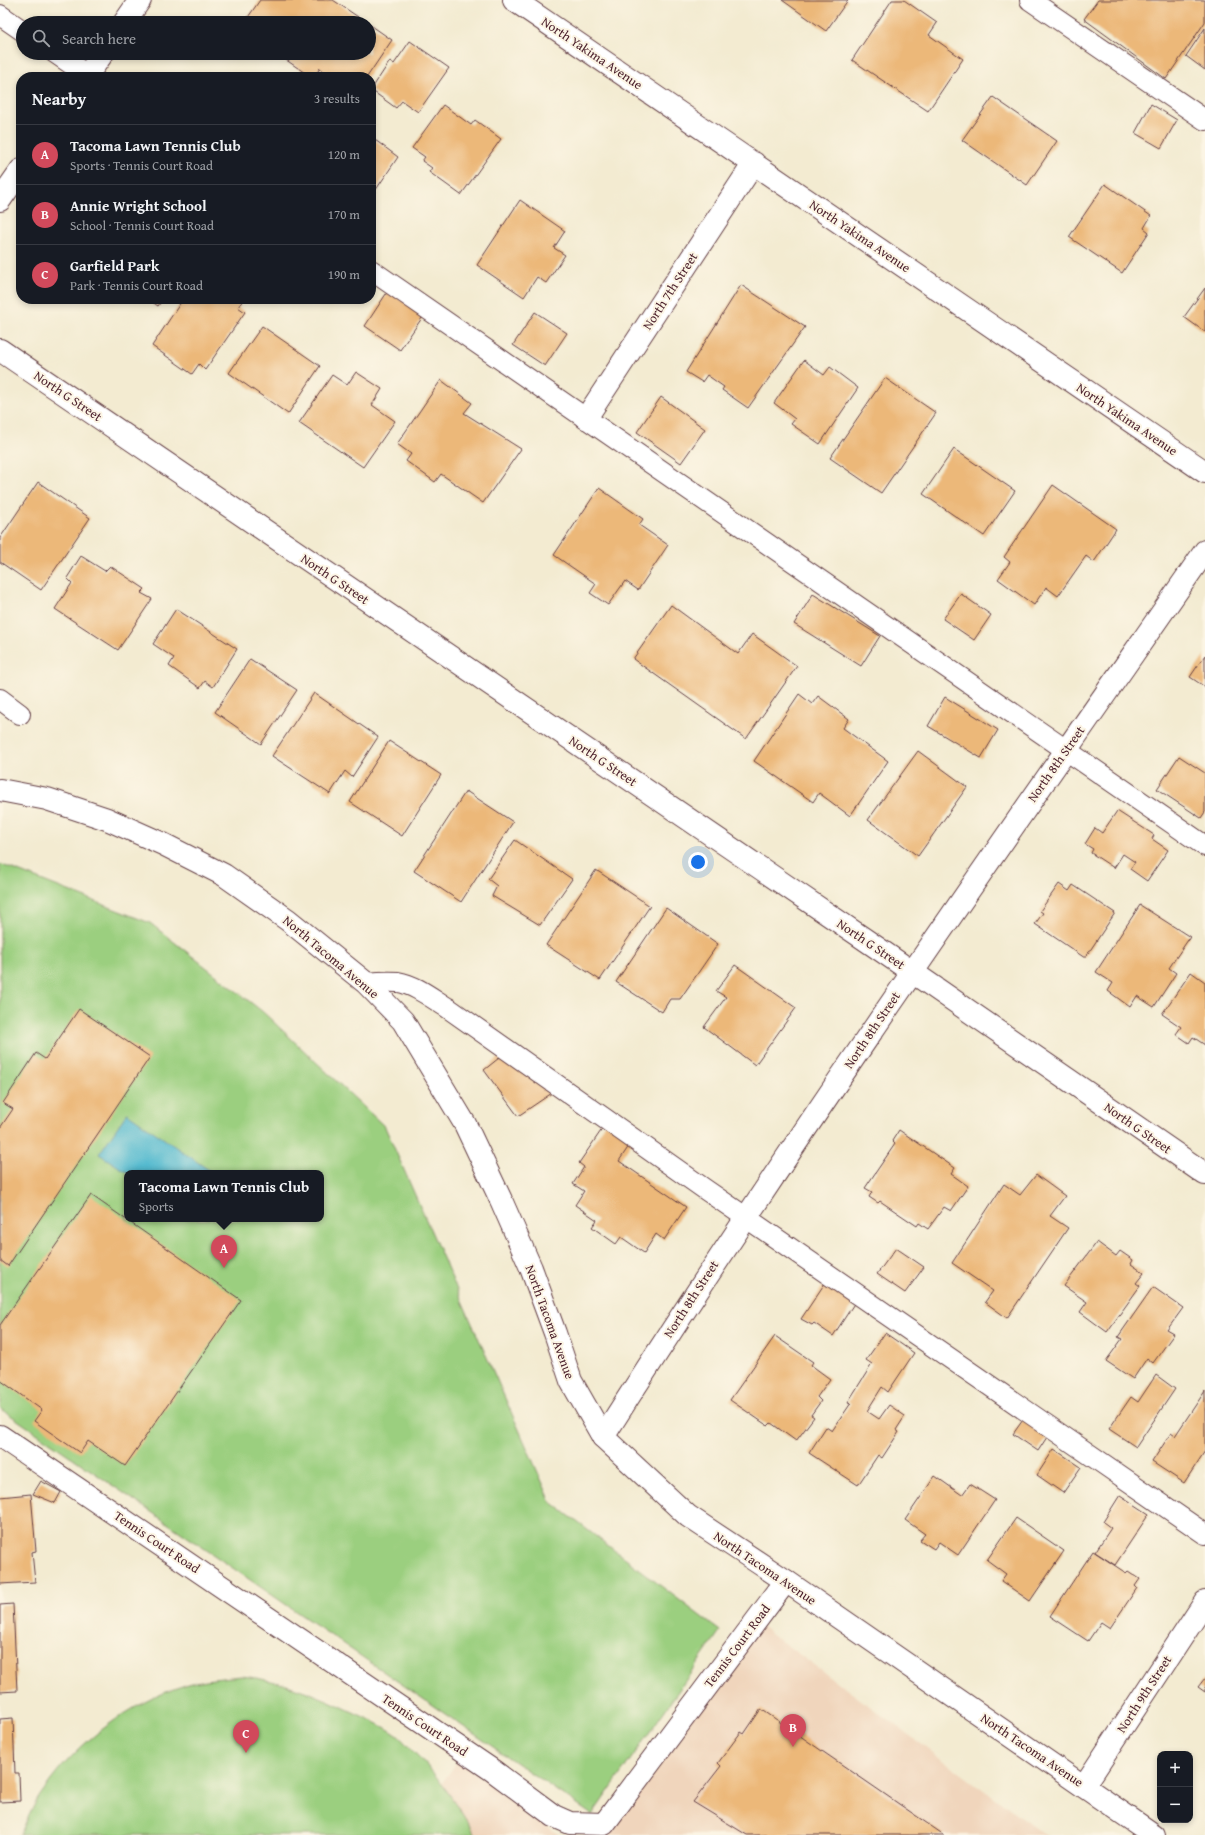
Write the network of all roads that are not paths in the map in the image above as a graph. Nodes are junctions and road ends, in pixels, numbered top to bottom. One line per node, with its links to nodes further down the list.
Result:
1 (140, 0): 5 (street)
2 (514, 0): 12 (street, North Yakima Avenue)
3 (1030, 0): 11 (lane)
4 (0, 15): 6 (lane)
5 (129, 16)
6 (16, 26)
7 (65, 60): 9 (lane)
8 (98, 60): 10 (street)
9 (82, 72)
10 (91, 72)
11 (1205, 120)
12 (754, 163): 17 (street, North 7th Street); 18 (street, North Yakima Avenue)
13 (16, 177): 14 (street)
14 (0, 200)
15 (376, 273): 17 (lane)
16 (0, 350): 25 (street, North G Street)
17 (586, 418): 22 (lane)
18 (1205, 472)
19 (1205, 551): 22 (street, North 8th Street)
20 (0, 699): 21 (lane)
21 (20, 714)
22 (1066, 750): 24 (lane); 25 (street, North 8th Street)
23 (0, 790): 26 (street, North Tacoma Avenue)
24 (1205, 846)
25 (912, 971): 27 (street, North G Street); 28 (street, North 8th Street)
26 (366, 983): 28 (lane); 30 (street, North Tacoma Avenue)
27 (1205, 1174)
28 (745, 1217): 30 (street, North 8th Street); 31 (lane)
29 (0, 1436): 32 (street, Tennis Court Road)
30 (603, 1437): 32 (street, North Tacoma Avenue)
31 (1205, 1534)
32 (786, 1581): 34 (street, North Tacoma Avenue)
33 (1205, 1602): 34 (street, North 9th Street)
34 (1084, 1786): 35 (street, North Tacoma Avenue)
35 (1154, 1835)

